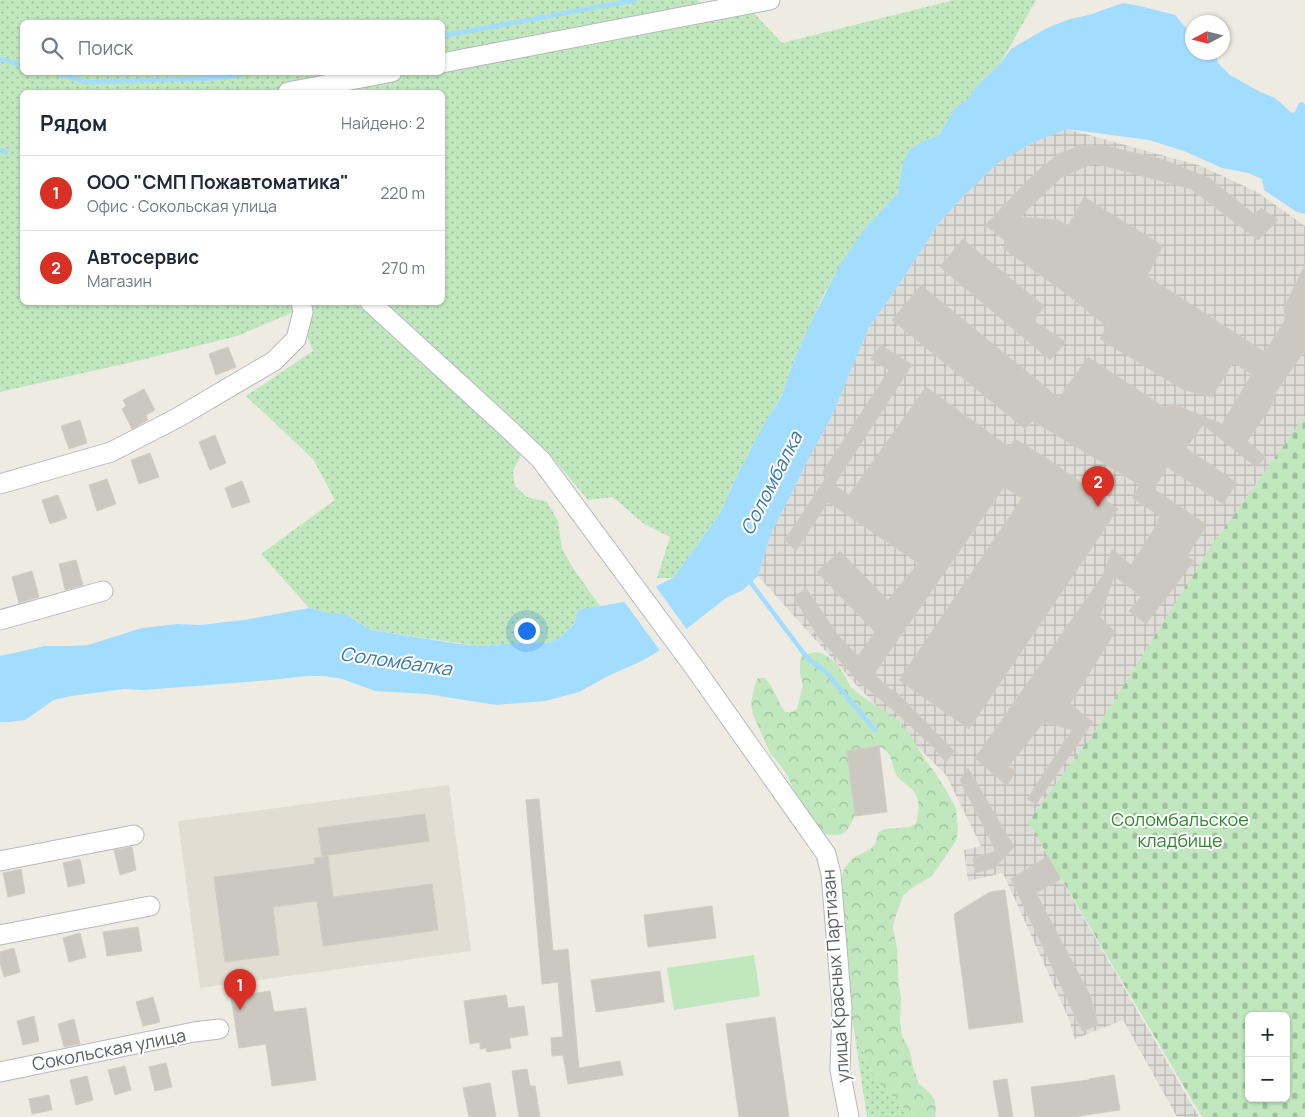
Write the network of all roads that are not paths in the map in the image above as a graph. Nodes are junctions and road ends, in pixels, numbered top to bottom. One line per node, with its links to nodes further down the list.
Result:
1 (770, 0): 2 (street)
2 (747, 2): 3 (street)
3 (445, 62)
4 (376, 75): 5 (street)
5 (298, 90)
6 (302, 305): 8 (street)
7 (373, 305): 17 (street, улица Красных Партизан)
8 (0, 484)
9 (103, 592): 10 (street)
10 (0, 620)
11 (134, 836): 12 (street)
12 (0, 861)
13 (150, 906): 14 (street)
14 (0, 935)
15 (219, 1029): 16 (street, Сокольская улица)
16 (0, 1072)
17 (849, 1117)

